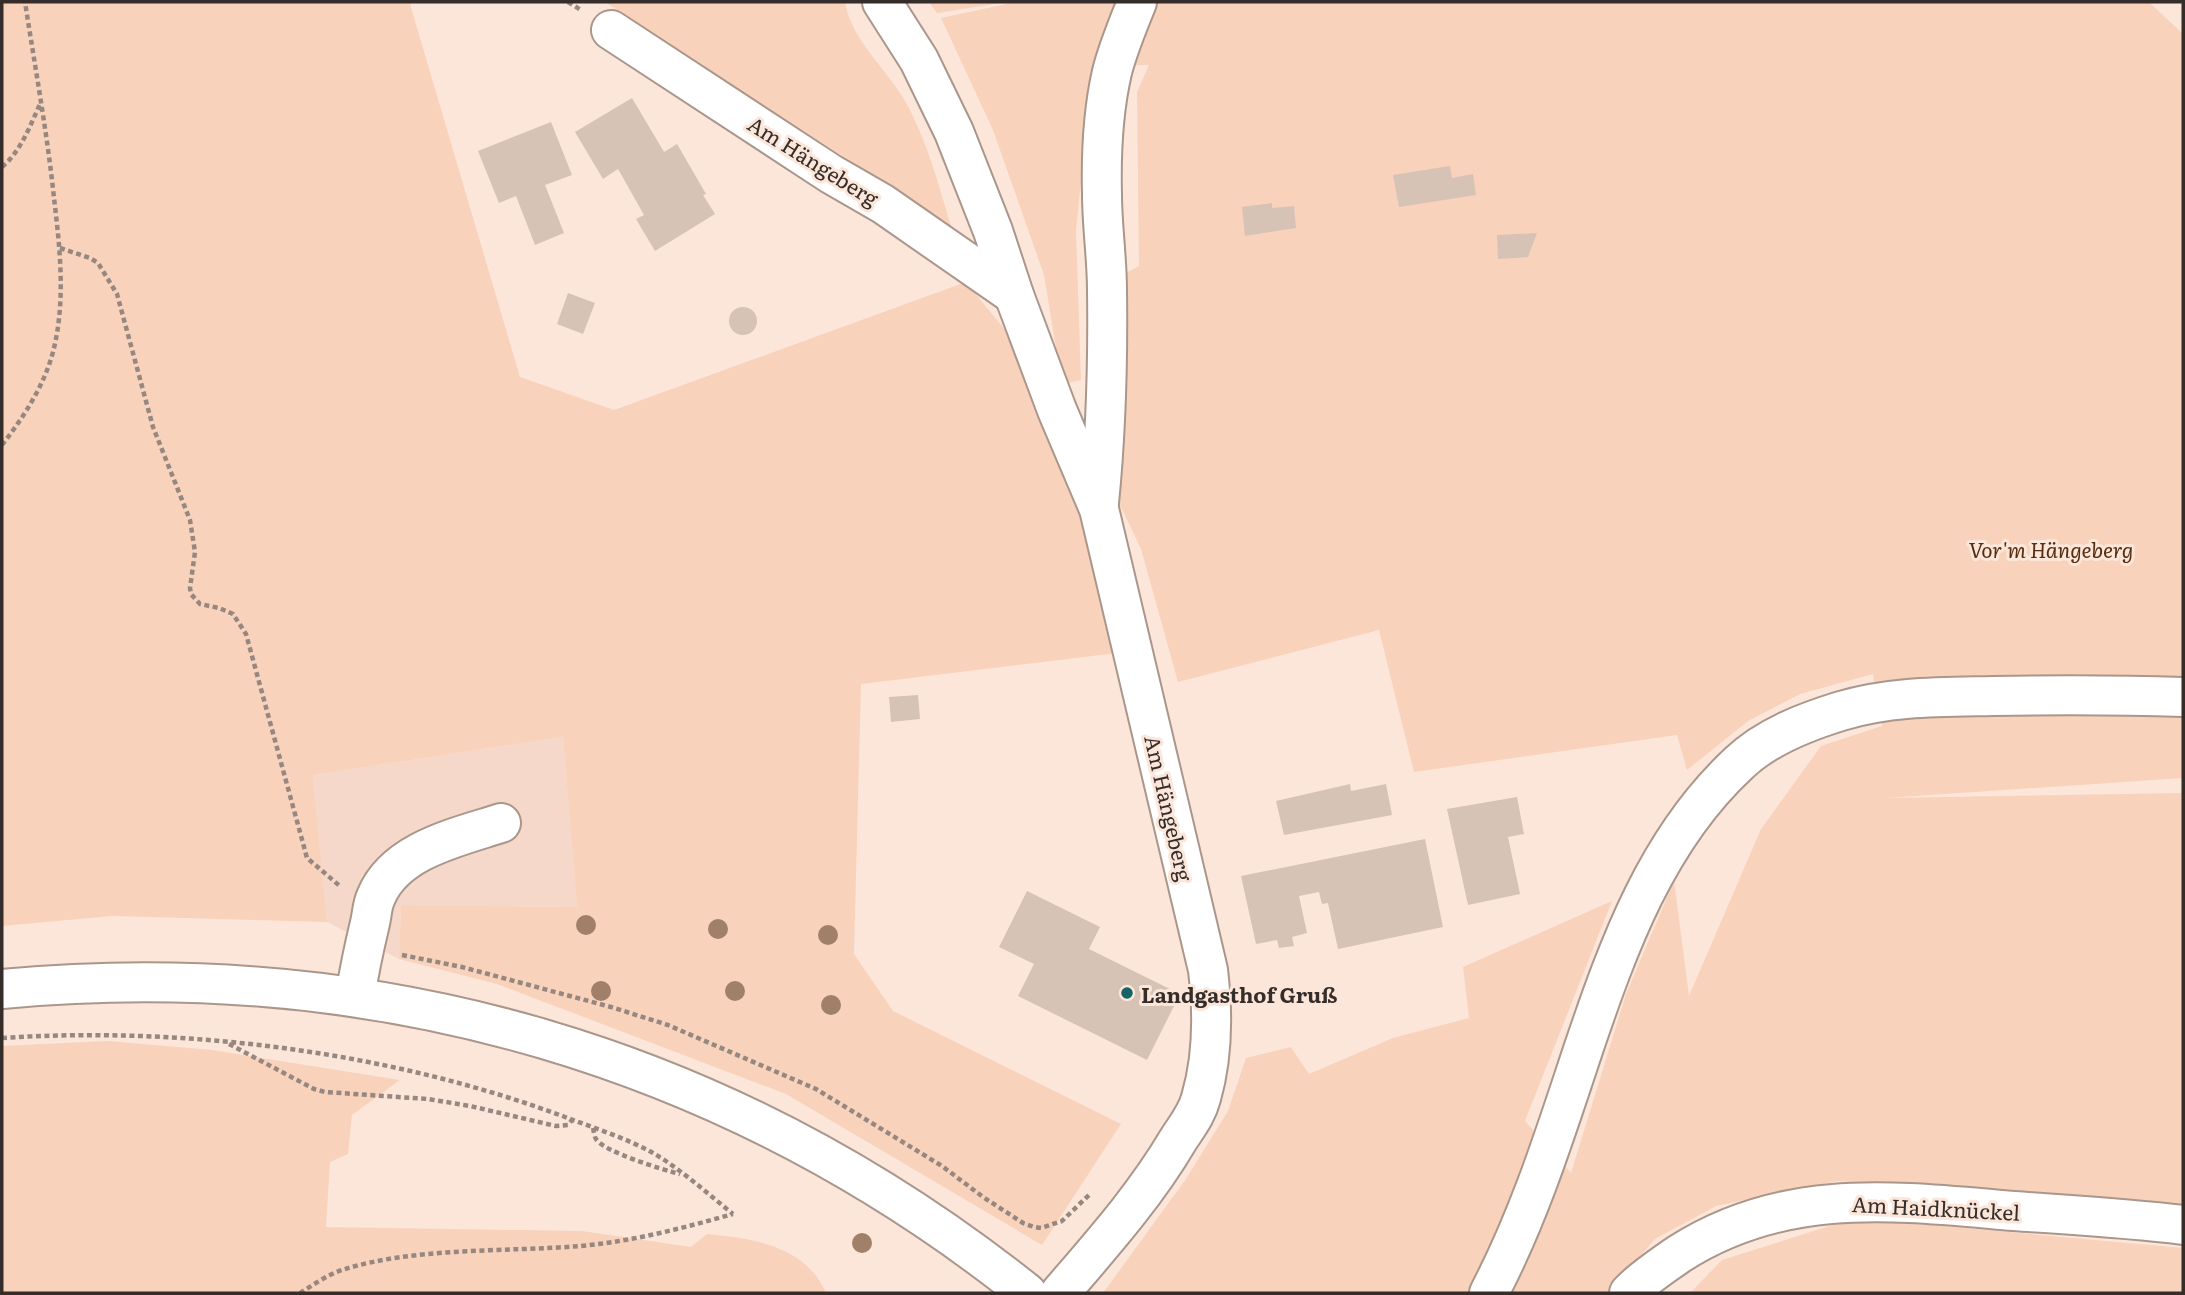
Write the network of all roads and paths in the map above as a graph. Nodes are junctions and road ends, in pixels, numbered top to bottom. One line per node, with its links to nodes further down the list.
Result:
1 (25, 2): 5 (path)
2 (882, 2): 8 (street, Am Hängeberg)
3 (1137, 2): 10 (street)
4 (611, 30): 8 (street, Am Hängeberg)
5 (40, 103): 6 (path); 7 (path)
6 (2, 167)
7 (60, 248): 9 (path); 13 (path)
8 (1014, 295): 10 (street, Am Hängeberg)
9 (2, 445)
10 (1099, 509): 26 (street, Am Hängeberg)
11 (2183, 696): 27 (street)
12 (501, 823): 14 (street)
13 (342, 888)
14 (362, 949): 16 (street); 22 (path)
15 (2, 989): 16 (street)
16 (355, 996): 25 (street)
17 (2, 1038): 18 (path)
18 (225, 1042): 19 (path); 19 (path)
19 (572, 1120): 20 (path)
20 (593, 1128): 21 (path); 21 (path)
21 (684, 1175): 24 (path)
22 (1093, 1191)
23 (2183, 1225): 28 (street, Am Haidknückel)
24 (300, 1293)
25 (1027, 1293)
26 (1060, 1293)
27 (1489, 1293)
28 (1629, 1293)

